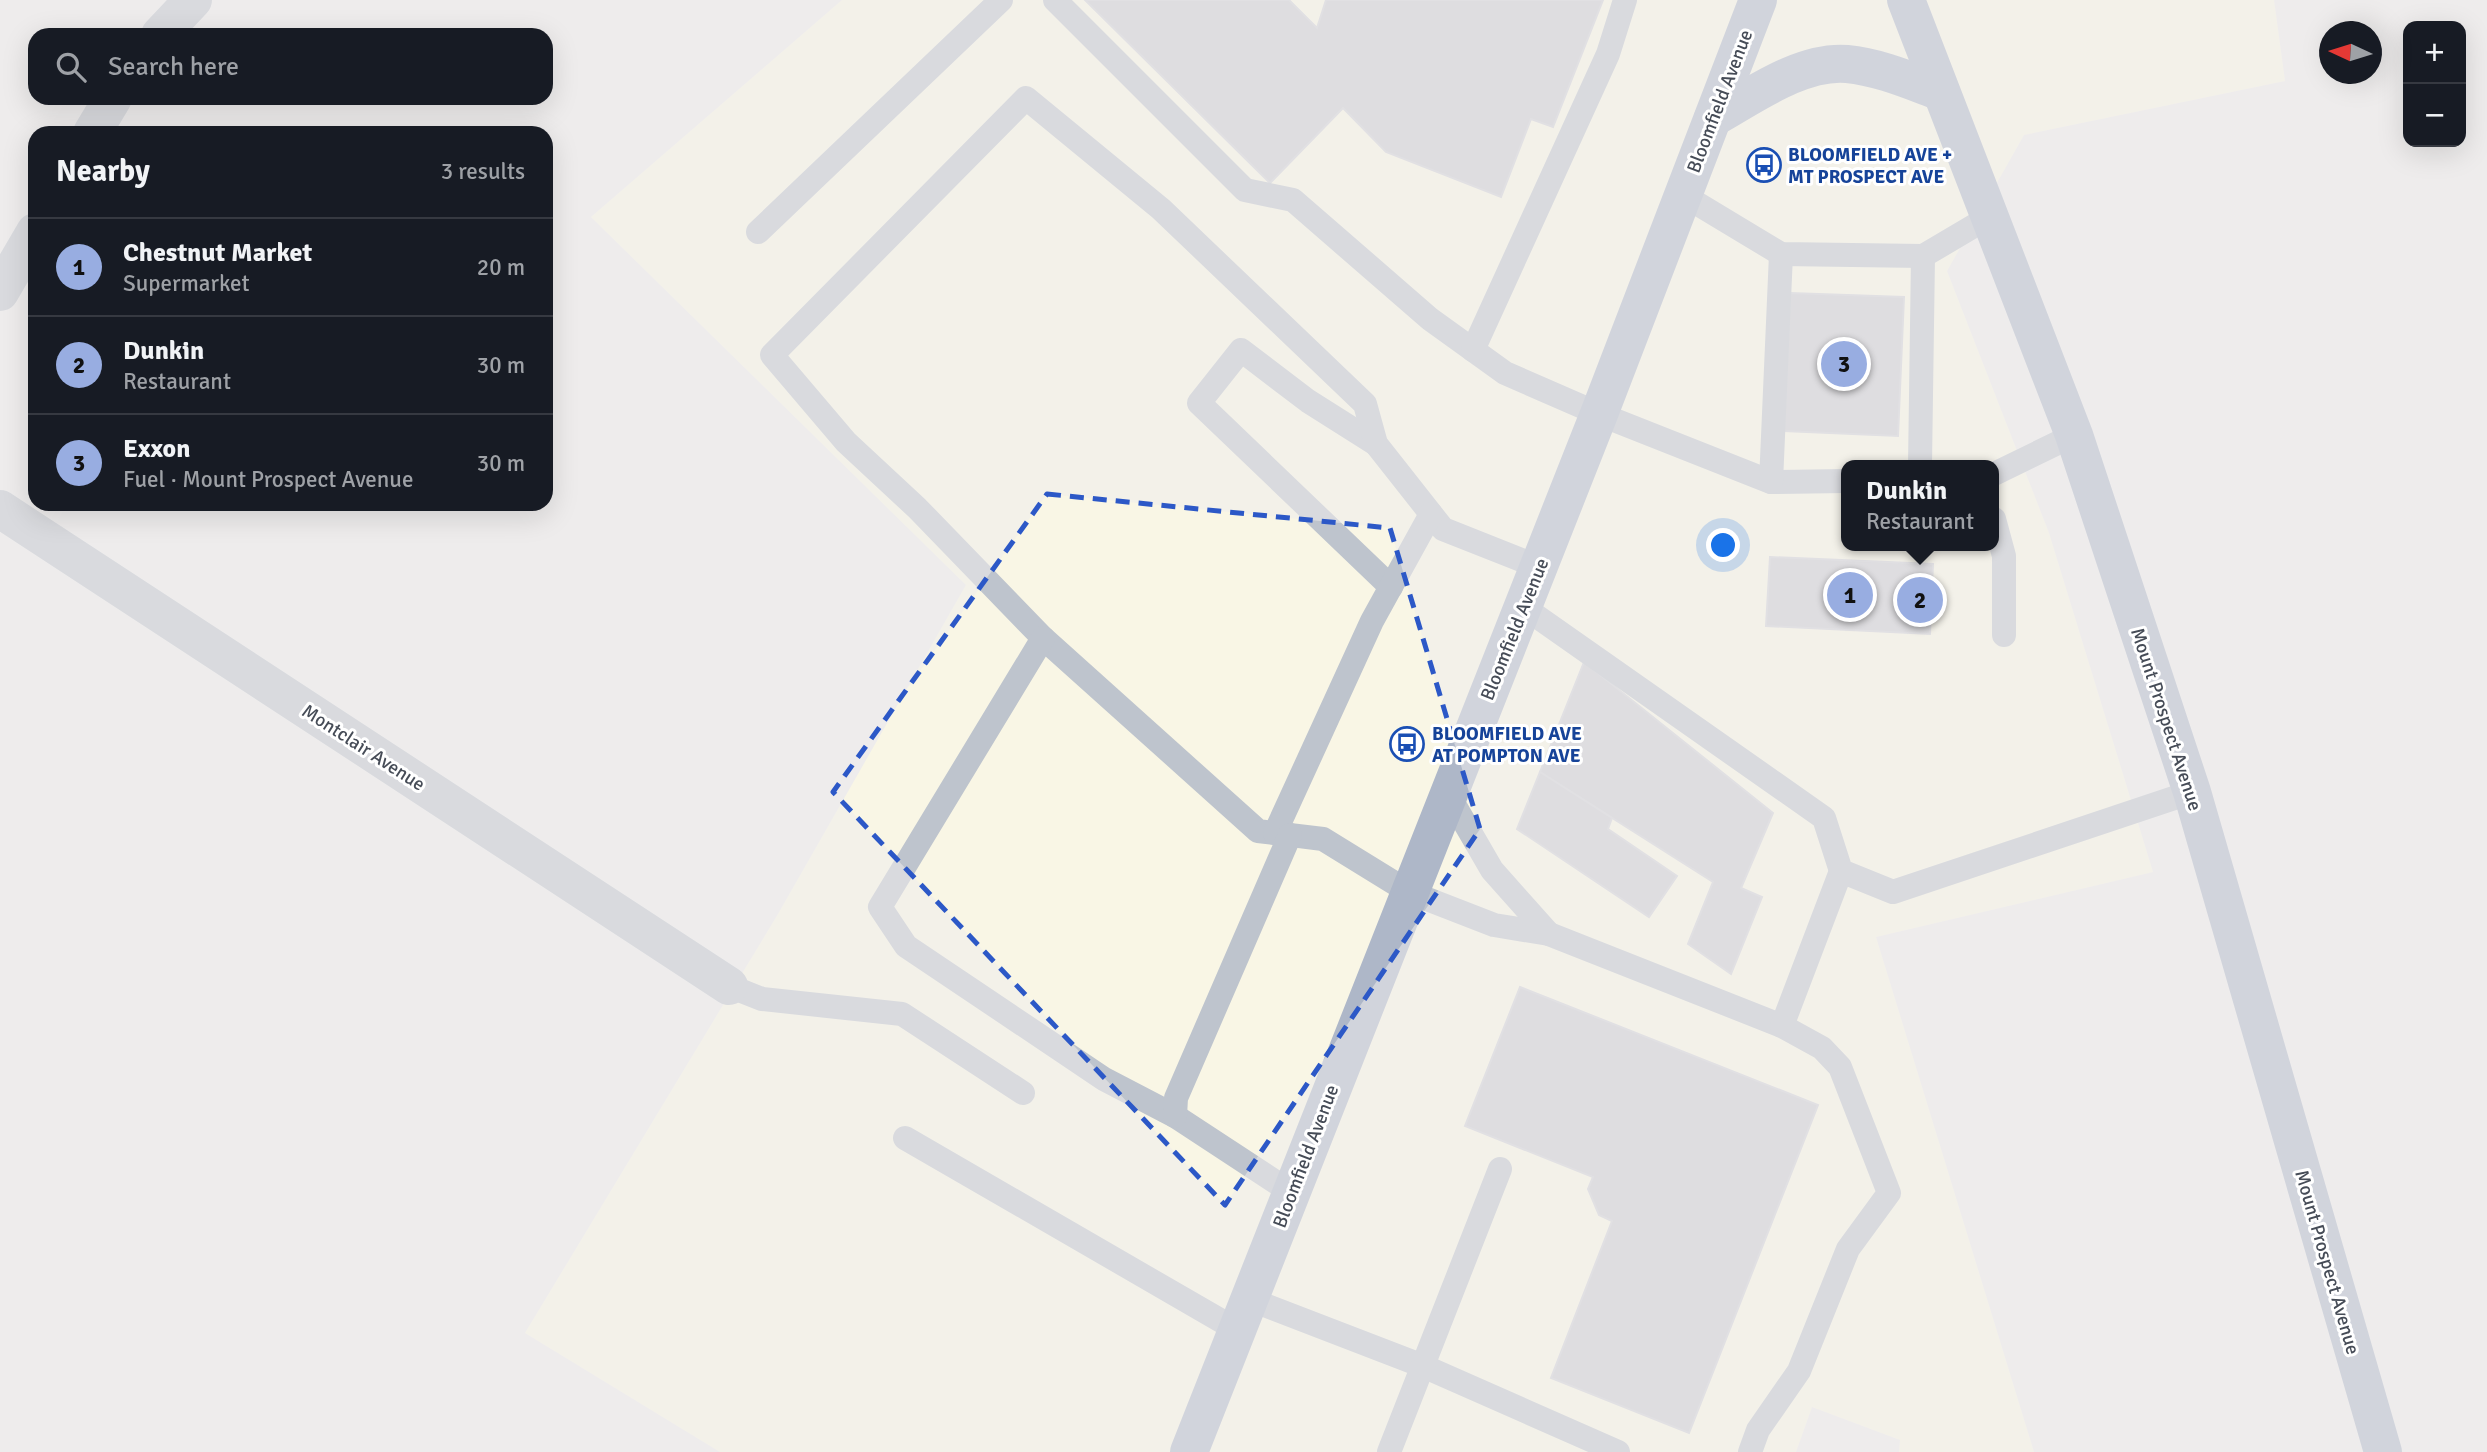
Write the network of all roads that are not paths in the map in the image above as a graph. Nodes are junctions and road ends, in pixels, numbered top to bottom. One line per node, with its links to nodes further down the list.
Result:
1 (193, 0): 7 (street)
2 (1001, 0): 14 (lane)
3 (1055, 0): 19 (lane)
4 (1625, 0): 19 (lane)
5 (1758, 0): 10 (main road, Bloomfield Avenue)
6 (1906, 0): 8 (main road, Mount Prospect Avenue)
7 (167, 28)
8 (1941, 92): 10 (main road); 13 (main road, Mount Prospect Avenue)
9 (109, 105): 11 (street)
10 (1713, 118): 12 (main road, Bloomfield Avenue)
11 (96, 126)
12 (1683, 195): 16 (lane); 20 (main road, Bloomfield Avenue)
13 (1989, 217): 17 (lane); 21 (main road, Mount Prospect Avenue)
14 (758, 232)
15 (28, 244): 18 (street)
16 (1781, 254): 17 (lane); 26 (lane)
17 (1923, 256): 23 (lane)
18 (0, 292)
19 (1474, 350): 20 (lane)
20 (1599, 414): 26 (lane); 30 (main road, Bloomfield Avenue)
21 (2074, 435): 24 (lane); 35 (main road, Mount Prospect Avenue)
22 (1376, 444): 28 (lane); 31 (lane); 34 (lane)
23 (1920, 460)
24 (1999, 471)
25 (1841, 481): 26 (lane)
26 (1771, 482)
27 (0, 509): 41 (street, Montclair Avenue)
28 (1432, 514): 30 (lane); 31 (lane)
29 (1999, 539): 33 (lane)
30 (1539, 567): 32 (main road, Bloomfield Avenue)
31 (1391, 587): 37 (lane)
32 (1522, 606): 36 (main road, Bloomfield Avenue); 38 (lane)
33 (2004, 635)
34 (1043, 639): 37 (lane); 44 (lane)
35 (2192, 792): 38 (lane); 54 (main road, Mount Prospect Avenue)
36 (1448, 794): 39 (main road, Bloomfield Avenue); 40 (lane)
37 (1283, 834): 39 (lane); 44 (lane)
38 (1841, 871): 42 (lane)
39 (1409, 892): 40 (lane); 47 (main road, Bloomfield Avenue)
40 (1549, 934): 42 (lane)
41 (729, 986): 43 (lane)
42 (1782, 1026): 53 (lane)
43 (1023, 1093)
44 (1175, 1116): 47 (lane)
45 (905, 1138): 48 (lane)
46 (1500, 1169): 49 (lane)
47 (1291, 1192): 48 (main road, Bloomfield Avenue)
48 (1243, 1315): 49 (lane); 50 (main road, Bloomfield Avenue)
49 (1423, 1366): 51 (lane); 52 (lane)
50 (1189, 1452)
51 (1389, 1452)
52 (1618, 1452)
53 (1750, 1452)
54 (2383, 1452)

